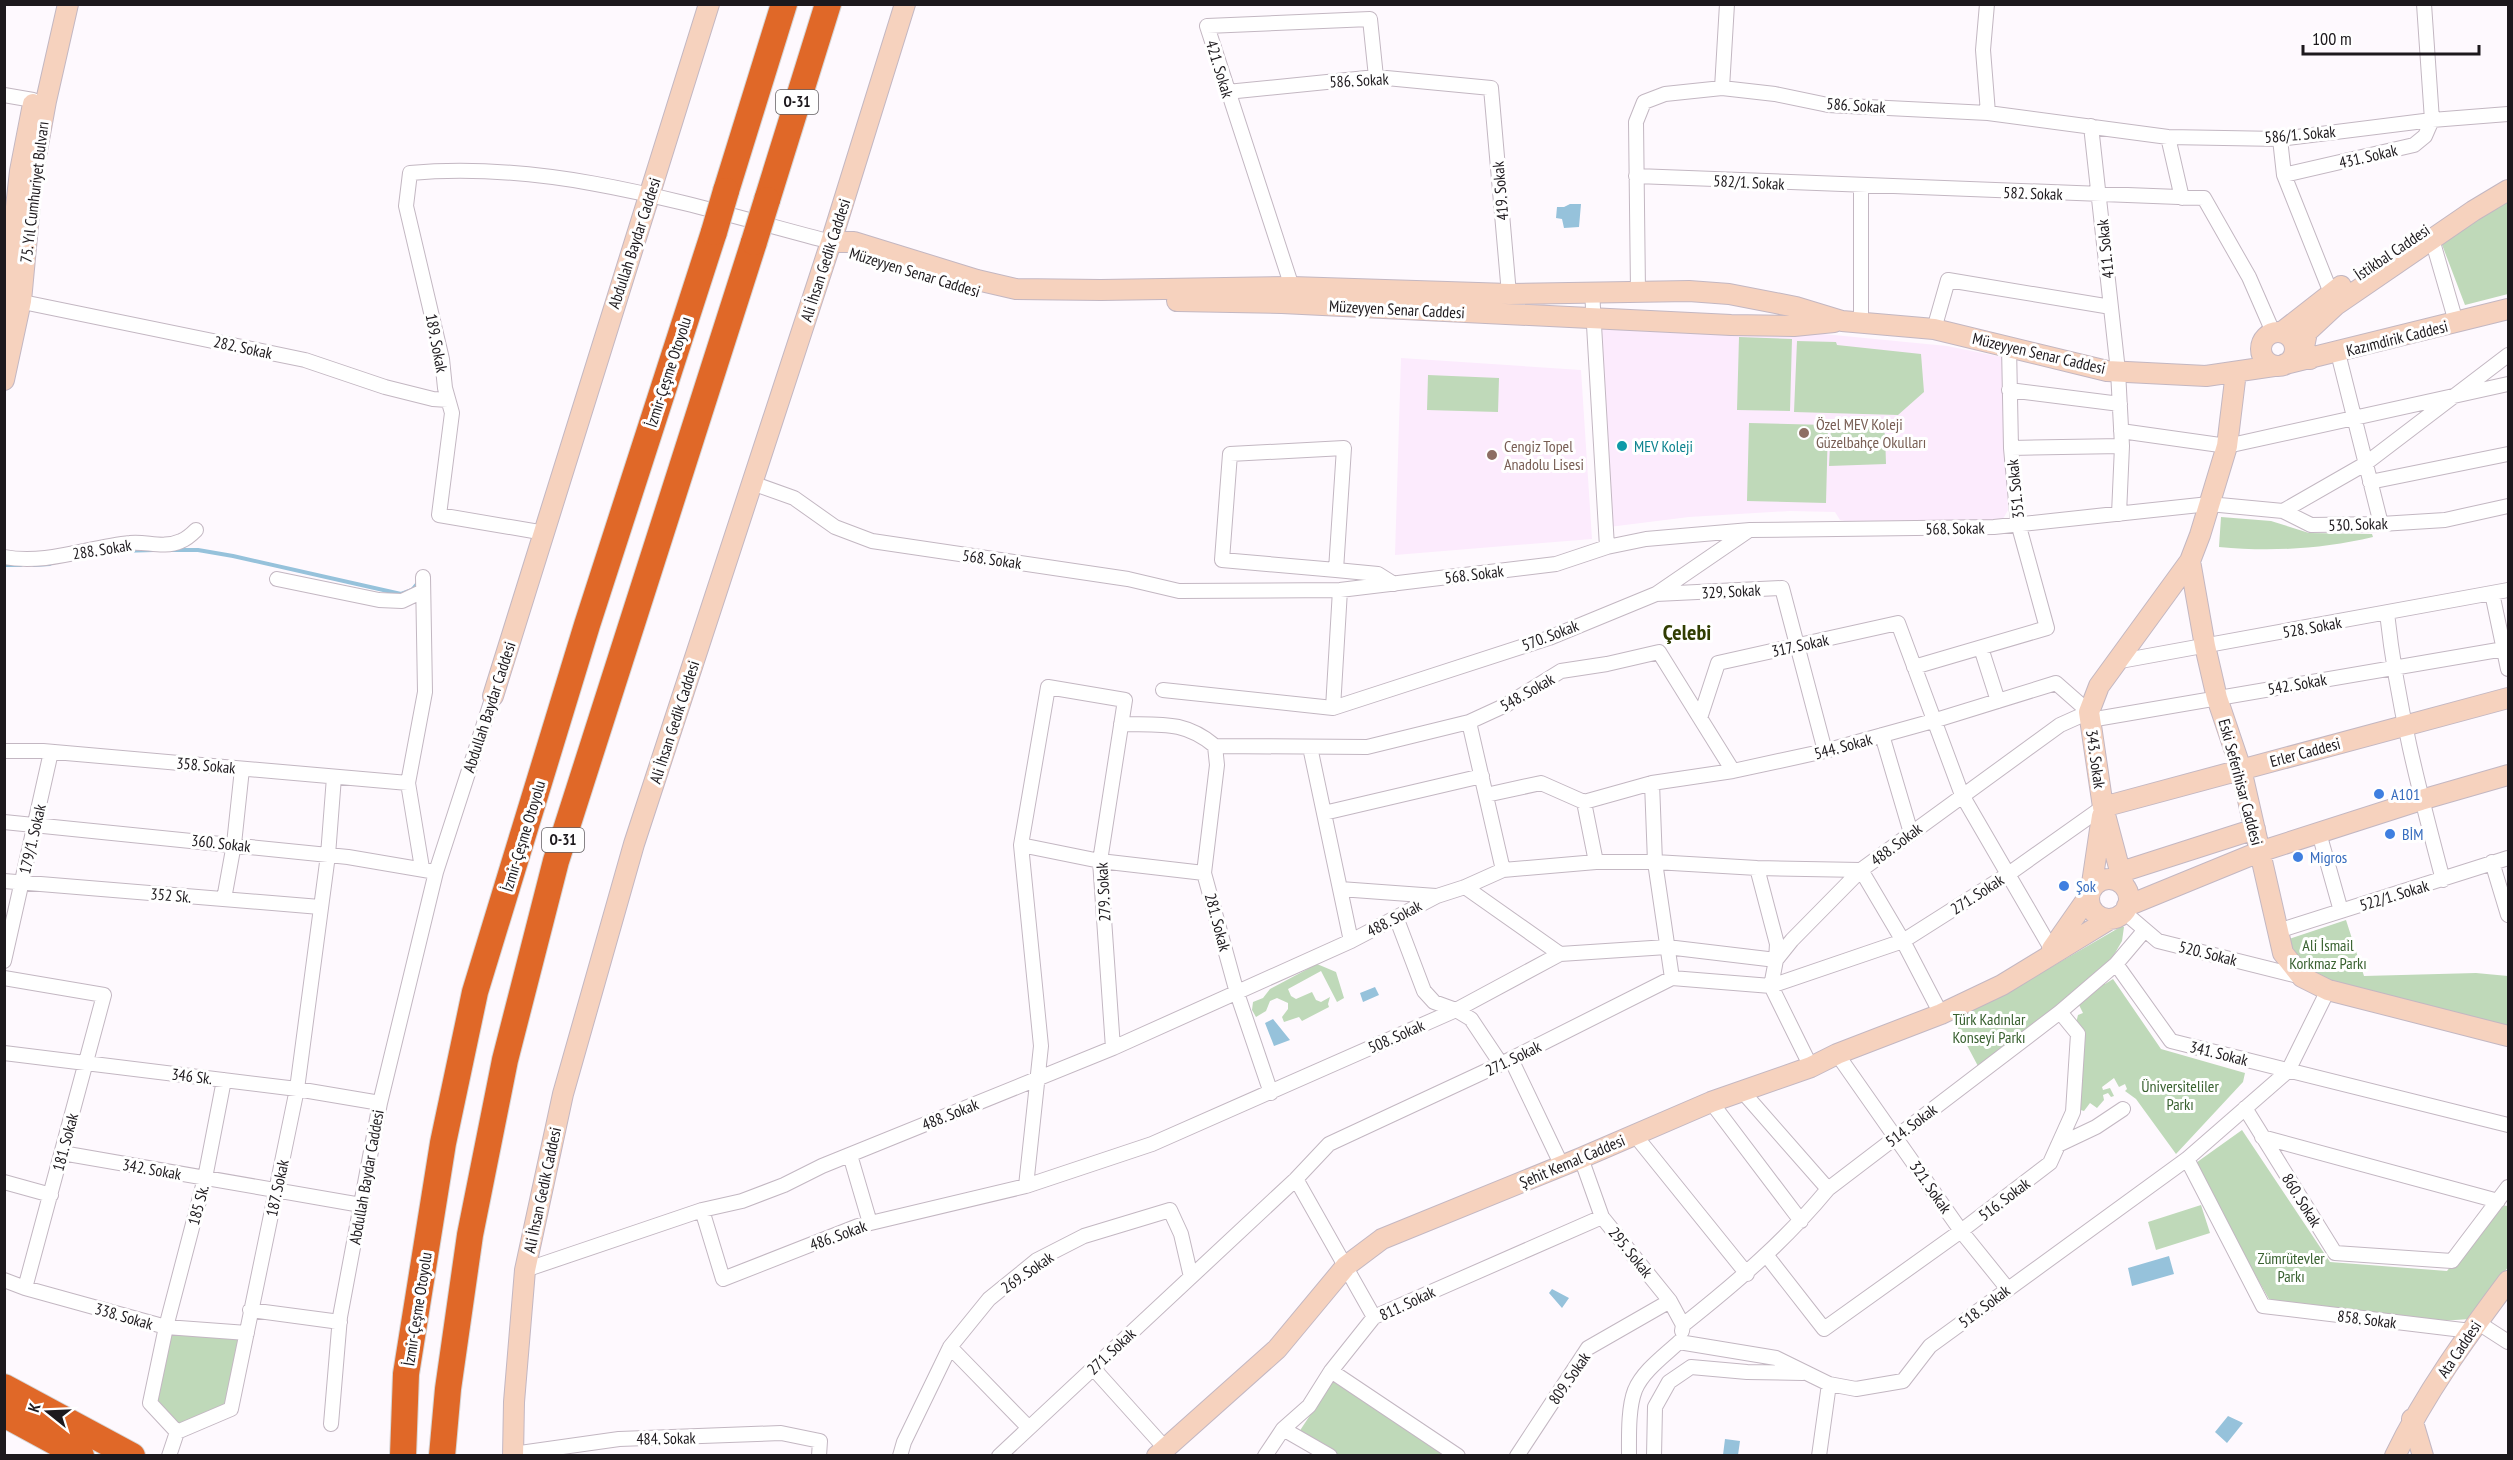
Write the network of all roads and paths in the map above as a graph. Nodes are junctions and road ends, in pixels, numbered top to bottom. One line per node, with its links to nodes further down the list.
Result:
1 (54, 4): 15 (main road, 75. Yıl Cumhuriyet Bulvarı)
2 (68, 4): 38 (main road, 75. Yıl Cumhuriyet Bulvarı)
3 (709, 4): 28 (main road, Abdullah Baydar Caddesi)
4 (784, 4): 257 (highway, İzmir-Çeşme Otoyolu / O-31, bridge)
5 (828, 4): 258 (highway, O-31, bridge)
6 (905, 4): 32 (main road, Ali İhsan Gedik Caddesi)
7 (1727, 4): 12 (street)
8 (1987, 4): 16 (street)
9 (2424, 4): 18 (street)
10 (1376, 77): 11 (street, 586. Sokak); 13 (street, 586. Sokak); 13 (street, 421. Sokak)
11 (1491, 88): 37 (street, 419. Sokak)
12 (1722, 88): 16 (street, 586. Sokak); 24 (street, 586. Sokak)
13 (1227, 92): 33 (street, 421. Sokak)
14 (4, 95): 15 (street)
15 (33, 100): 22 (main road, 75. Yıl Cumhuriyet Bulvarı)
16 (1988, 113): 19 (street, 586. Sokak)
17 (2508, 114): 18 (street, 586/1. Sokak)
18 (2432, 120): 21 (street, 586/1. Sokak); 23 (street, 431. Sokak)
19 (2091, 126): 20 (street, 586/1. Sokak); 29 (street, 411. Sokak)
20 (2168, 137): 21 (street, 586/1. Sokak); 30 (street)
21 (2280, 139): 23 (street)
22 (12, 170): 38 (main road, 75. Yıl Cumhuriyet Bulvarı)
23 (2284, 175): 36 (street)
24 (1636, 176): 26 (street, 582/1. Sokak); 35 (street)
25 (2508, 182): 36 (main road, İstikbal Caddesi)
26 (1861, 187): 29 (street, 582. Sokak); 42 (street)
27 (2508, 190): 31 (main road)
28 (650, 194): 32 (street); 57 (street, 189. Sokak); 76 (main road, Abdullah Baydar Caddesi)
29 (2099, 195): 30 (street, 582. Sokak); 39 (street, 411. Sokak)
30 (2182, 198): 45 (street, 582. Sokak)
31 (2432, 239): 43 (street); 45 (main road)
32 (831, 242): 33 (main road, Müzeyyen Senar Caddesi); 41 (main road, Müzeyyen Senar Caddesi); 67 (main road, Ali İhsan Gedik Caddesi)
33 (1292, 287): 37 (main road, Müzeyyen Senar Caddesi)
34 (1592, 291): 35 (main road, Müzeyyen Senar Caddesi); 37 (main road, Müzeyyen Senar Caddesi); 41 (street)
35 (1638, 291): 42 (main road, Müzeyyen Senar Caddesi)
36 (2331, 293): 45 (main road, İstikbal Caddesi)
37 (1509, 294)
38 (15, 303): 53 (main road, 75. Yıl Cumhuriyet Bulvarı); 57 (street, 282. Sokak)
39 (2111, 307): 44 (street); 51 (street, 411. Sokak)
40 (2508, 309): 43 (main road, Kazımdirik Caddesi)
41 (1593, 319): 42 (main road, Müzeyyen Senar Caddesi); 77 (street)
42 (1851, 322): 44 (main road, Müzeyyen Senar Caddesi)
43 (2456, 322): 47 (main road, Kazımdirik Caddesi)
44 (1934, 329): 46 (main road, Müzeyyen Senar Caddesi)
45 (2283, 336): 49 (main road); 50 (main road); 50 (main road); 52 (main road)
46 (2008, 346): 51 (main road, Müzeyyen Senar Caddesi); 55 (street, 351. Sokak)
47 (2338, 353): 49 (main road, Kazımdirik Caddesi); 59 (street)
48 (2508, 356): 56 (street)
49 (2310, 359): 50 (main road, Kazımdirik Caddesi)
50 (2280, 365): 52 (main road, Müzeyyen Senar Caddesi)
51 (2118, 371): 52 (main road, Müzeyyen Senar Caddesi); 58 (street, 411. Sokak)
52 (2236, 372): 62 (main road, Eski Seferihisar Caddesi)
53 (4, 380)
54 (2508, 387): 56 (street)
55 (2009, 390): 58 (street); 63 (street, 351. Sokak)
56 (2454, 398): 59 (street); 65 (street)
57 (448, 400): 76 (street, 189. Sokak)
58 (2120, 404): 60 (street, 411. Sokak)
59 (2354, 418): 62 (street); 65 (street)
60 (2121, 431): 61 (street, 411. Sokak); 62 (street)
61 (2122, 446): 63 (street); 71 (street, 411. Sokak)
62 (2227, 447): 68 (main road, Eski Seferihisar Caddesi)
63 (2011, 448): 72 (street, 351. Sokak)
64 (2508, 454): 66 (street)
65 (2365, 464): 66 (street); 70 (street)
66 (2370, 482): 73 (street)
67 (752, 483): 83 (street, 568. Sokak); 224 (main road, Ali İhsan Gedik Caddesi)
68 (2209, 504): 70 (street, 530. Sokak); 71 (street, 568. Sokak); 79 (main road, Eski Seferihisar Caddesi)
69 (2508, 506): 73 (street, 530. Sokak)
70 (2283, 511): 73 (street, 530. Sokak)
71 (2119, 514): 72 (street, 568. Sokak)
72 (2018, 523): 75 (street, 568. Sokak); 90 (street, 351. Sokak)
73 (2381, 524)
74 (196, 530): 78 (street, 288. Sokak)
75 (1750, 530): 77 (street, 568. Sokak); 86 (street, 570. Sokak)
76 (545, 533): 97 (main road, Abdullah Baydar Caddesi)
77 (1607, 548): 82 (street, 568. Sokak)
78 (4, 557)
79 (2190, 561): 89 (main road, Eski Seferihisar Caddesi); 92 (main road)
80 (1336, 570): 80 (street); 82 (street)
81 (277, 579): 120 (street)
82 (1394, 584): 83 (street, 568. Sokak)
83 (1340, 590): 101 (street)
84 (2508, 590): 85 (street, 528. Sokak)
85 (2492, 593): 87 (street, 528. Sokak); 91 (street)
86 (1656, 594): 88 (street, 329. Sokak); 101 (street, 570. Sokak)
87 (2388, 613): 89 (street, 528. Sokak); 94 (street)
88 (1796, 646): 93 (street, 317. Sokak); 103 (street, 317. Sokak); 112 (street, 329. Sokak)
89 (2205, 646): 92 (street, 528. Sokak); 98 (main road, Eski Seferihisar Caddesi)
90 (1982, 648): 93 (street); 100 (street)
91 (2504, 649): 94 (street, 542. Sokak); 95 (street)
92 (2115, 662): 102 (main road)
93 (1914, 668): 105 (street, 317. Sokak)
94 (2393, 668): 98 (street, 542. Sokak); 107 (street)
95 (2508, 669)
96 (1163, 690): 101 (street)
97 (493, 696): 143 (street, Abdullah Baydar Caddesi)
98 (2217, 698): 102 (street, 542. Sokak); 115 (main road, Eski Seferihisar Caddesi)
99 (2508, 698): 107 (main road, Erler Caddesi)
100 (1998, 701): 102 (street, 544. Sokak); 105 (street, 544. Sokak)
101 (1334, 708)
102 (2089, 716): 123 (street, 488. Sokak); 126 (main road, 343. Sokak)
103 (1700, 718): 104 (street, 548. Sokak); 116 (street)
104 (1469, 722): 110 (street, 548. Sokak); 118 (street)
105 (1933, 722): 108 (street, 544. Sokak); 123 (street, 317. Sokak)
106 (1121, 724): 109 (street); 134 (street, 279. Sokak); 138 (street, 279. Sokak)
107 (2403, 726): 115 (main road, Erler Caddesi); 124 (street)
108 (1882, 735): 112 (street, 544. Sokak); 131 (street)
109 (1215, 746): 110 (street, 548. Sokak); 146 (street, 281. Sokak)
110 (1310, 747): 127 (street)
111 (4, 751): 113 (street, 358. Sokak)
112 (1825, 751): 116 (street, 544. Sokak)
113 (51, 752): 114 (street, 358. Sokak); 129 (street, 179/1. Sokak)
114 (242, 769): 119 (street, 358. Sokak); 133 (street)
115 (2241, 769): 126 (main road, Erler Caddesi); 130 (main road, Eski Seferihisar Caddesi)
116 (1734, 771): 121 (street, 544. Sokak)
117 (2508, 775): 124 (main road)
118 (1482, 776): 122 (street); 127 (street)
119 (334, 777): 120 (street, 358. Sokak); 136 (street, 187. Sokak)
120 (408, 783): 143 (street)
121 (1652, 783): 125 (street, 544. Sokak); 140 (street)
122 (1486, 795): 125 (street); 144 (street)
123 (1962, 795): 131 (street, 488. Sokak); 147 (street, 317. Sokak)
124 (2421, 800): 132 (main road); 148 (street)
125 (1584, 802): 139 (street)
126 (2103, 807): 147 (street, 271. Sokak); 153 (main road); 156 (main road)
127 (1324, 813): 152 (street)
128 (4, 822): 129 (street, 360. Sokak)
129 (35, 825): 133 (street, 360. Sokak); 150 (street, 179/1. Sokak)
130 (2255, 829): 135 (main road, Eski Seferihisar Caddesi); 156 (main road)
131 (1911, 833): 145 (street, 488. Sokak)
132 (2319, 833): 135 (main road); 158 (street)
133 (234, 844): 136 (street, 360. Sokak); 155 (street)
134 (1022, 845): 138 (street); 188 (street)
135 (2259, 852): 156 (main road); 162 (main road, Eski Seferihisar Caddesi)
136 (328, 855): 143 (street, 360. Sokak); 157 (street, 187. Sokak)
137 (2508, 858): 141 (street, 522/1. Sokak)
138 (1100, 861): 146 (street); 181 (street, 279. Sokak)
139 (1596, 862): 140 (street, 488. Sokak); 144 (street, 488. Sokak)
140 (1655, 862): 142 (street, 488. Sokak); 165 (street)
141 (2492, 862): 148 (street, 522/1. Sokak); 159 (street)
142 (1757, 868): 145 (street, 488. Sokak); 168 (street)
143 (429, 870): 194 (street, Abdullah Baydar Caddesi)
144 (1503, 870): 151 (street, 488. Sokak)
145 (1861, 870): 164 (street); 168 (street)
146 (1204, 873): 176 (street, 281. Sokak)
147 (2007, 875): 164 (street, 271. Sokak); 166 (street, 317. Sokak)
148 (2443, 880): 158 (street, 522/1. Sokak)
149 (4, 881): 150 (street, 352 Sk.)
150 (22, 882): 155 (street, 352 Sk.); 169 (street, 179/1. Sokak)
151 (1466, 887): 154 (street, 488. Sokak); 167 (street)
152 (1340, 889): 154 (street); 163 (street)
153 (2090, 893): 156 (main road); 156 (main road); 166 (main road)
154 (1437, 896): 160 (street, 488. Sokak)
155 (224, 899): 157 (street, 352 Sk.)
156 (2121, 899): 161 (street, 520. Sokak); 166 (main road, Şehit Kemal Caddesi)
157 (320, 907): 190 (street, 187. Sokak)
158 (2341, 912): 162 (street, 522/1. Sokak)
159 (2508, 915)
160 (1396, 917): 163 (street, 488. Sokak); 177 (street)
161 (2144, 931): 170 (street, 514. Sokak); 171 (street, 520. Sokak)
162 (2278, 931): 171 (main road, Eski Seferihisar Caddesi)
163 (1351, 941): 176 (street, 488. Sokak)
164 (1903, 941): 174 (street, 271. Sokak); 179 (street)
165 (1667, 947): 167 (street, 508. Sokak); 168 (street, 508. Sokak); 173 (street)
166 (2049, 953): 179 (main road, Şehit Kemal Caddesi)
167 (1560, 954): 177 (street, 508. Sokak)
168 (1776, 960): 174 (street)
169 (4, 961)
170 (2116, 964): 178 (street, 514. Sokak); 187 (street, 341. Sokak)
171 (2302, 977): 175 (main road, Eski Seferihisar Caddesi)
172 (4, 978): 185 (street, 181. Sokak)
173 (1672, 978): 174 (street, 271. Sokak); 184 (street, 271. Sokak)
174 (1771, 986): 186 (street)
175 (2328, 990): 180 (main road, Eski Seferihisar Caddesi); 187 (street, 518. Sokak)
176 (1237, 993): 181 (street, 488. Sokak); 192 (street, 281. Sokak)
177 (1456, 1010): 184 (street); 192 (street, 508. Sokak)
178 (2060, 1012): 199 (street, 514. Sokak); 201 (street, 516. Sokak)
179 (1941, 1014): 183 (main road, Şehit Kemal Caddesi)
180 (2508, 1036)
181 (1113, 1048): 188 (street, 488. Sokak)
182 (4, 1053): 185 (street, 346 Sk.)
183 (1837, 1054): 186 (main road, Şehit Kemal Caddesi); 199 (street, 321. Sokak)
184 (1506, 1061): 206 (street); 208 (street, 271. Sokak)
185 (87, 1063): 189 (street, 346 Sk.); 202 (street, 181. Sokak)
186 (1811, 1067): 191 (main road, Şehit Kemal Caddesi)
187 (2288, 1071): 195 (street, 518. Sokak); 197 (street, 341. Sokak)
188 (1038, 1079): 203 (street, 488. Sokak); 210 (street)
189 (224, 1080): 190 (street, 346 Sk.); 207 (street, 185 Sk.)
190 (297, 1089): 194 (street, 346 Sk.); 213 (street, 187. Sokak)
191 (1742, 1091): 193 (main road, Şehit Kemal Caddesi); 212 (street)
192 (1271, 1093): 210 (street, 508. Sokak)
193 (1711, 1102): 198 (main road, Şehit Kemal Caddesi); 219 (street)
194 (380, 1103): 216 (street, Abdullah Baydar Caddesi)
195 (2245, 1108): 200 (street, 860. Sokak); 205 (street, 518. Sokak)
196 (2123, 1109): 201 (street)
197 (2508, 1125)
198 (1634, 1134): 204 (main road, Şehit Kemal Caddesi); 225 (street)
199 (1895, 1136): 212 (street, 514. Sokak); 221 (street, 321. Sokak)
200 (2262, 1137): 215 (street); 215 (street, 860. Sokak)
201 (2058, 1144): 221 (street, 516. Sokak)
202 (62, 1153): 207 (street, 342. Sokak); 214 (street, 181. Sokak)
203 (850, 1155): 217 (street, 488. Sokak); 220 (street)
204 (1581, 1158): 206 (main road, Şehit Kemal Caddesi); 218 (street, 295. Sokak)
205 (2187, 1159): 230 (street, 518. Sokak); 237 (street, 858. Sokak)
206 (1562, 1166): 223 (main road, Şehit Kemal Caddesi)
207 (206, 1178): 213 (street, 342. Sokak); 236 (street, 185 Sk.)
208 (1296, 1179): 223 (street); 226 (street, 271. Sokak)
209 (4, 1182): 214 (street)
210 (1026, 1185): 220 (street, 486. Sokak)
211 (2508, 1187): 215 (street)
212 (1828, 1189): 219 (street, 514. Sokak)
213 (277, 1190): 216 (street, 342. Sokak); 232 (street, 187. Sokak)
214 (51, 1195): 229 (street, 181. Sokak)
215 (2498, 1201)
216 (361, 1205): 234 (street, Abdullah Baydar Caddesi)
217 (702, 1210): 220 (street, 486. Sokak); 224 (street, 488. Sokak)
218 (1602, 1217): 231 (street, 295. Sokak); 233 (street, 811. Sokak)
219 (1802, 1221): 222 (street, 514. Sokak)
220 (870, 1223)
221 (1961, 1231): 222 (street, 516. Sokak); 230 (street, 321. Sokak)
222 (1767, 1256): 225 (street, 514. Sokak)
223 (1346, 1266): 233 (street); 253 (main road, Şehit Kemal Caddesi)
224 (525, 1270): 259 (main road, Ali İhsan Gedik Caddesi)
225 (1747, 1274): 235 (street, 514. Sokak)
226 (1191, 1277): 241 (street, 269. Sokak); 242 (street, 271. Sokak)
227 (4, 1280): 229 (street, 338. Sokak)
228 (2508, 1281): 237 (main road, Ata Caddesi)
229 (25, 1288): 236 (street, 338. Sokak)
230 (2007, 1288): 245 (street, 518. Sokak)
231 (1670, 1301): 235 (street, 295. Sokak); 266 (street, 809. Sokak)
232 (250, 1310): 234 (street); 238 (street, 187. Sokak)
233 (1374, 1317): 243 (street, 811. Sokak)
234 (340, 1322): 249 (street, Abdullah Baydar Caddesi)
235 (1683, 1325): 239 (street)
236 (165, 1327): 238 (street, 338. Sokak); 252 (street, 185 Sk.)
237 (2474, 1327): 240 (street); 248 (main road, Ata Caddesi)
238 (247, 1333): 252 (street, 187. Sokak)
239 (1679, 1342): 244 (street, 518. Sokak); 267 (street)
240 (2508, 1342)
241 (950, 1347): 250 (street); 261 (street, 269. Sokak)
242 (1093, 1368): 250 (street, 271. Sokak); 253 (street)
243 (1331, 1371): 251 (street, 811. Sokak); 265 (street)
244 (1805, 1373): 245 (street, 518. Sokak); 268 (street)
245 (1829, 1384): 269 (street)
246 (4, 1387): 255 (highway)
247 (4, 1414): 254 (highway)
248 (2412, 1419): 270 (main road, Ata Caddesi); 271 (main road)
249 (332, 1424)
250 (1028, 1427): 262 (street, 271. Sokak)
251 (1283, 1429): 263 (street, 811. Sokak); 264 (street)
252 (177, 1432): 256 (street)
253 (1161, 1452)
254 (81, 1455)
255 (132, 1455)
256 (169, 1455)
257 (403, 1455)
258 (442, 1455)
259 (513, 1455): 260 (street, 484. Sokak)
260 (819, 1455)
261 (900, 1455)
262 (999, 1455)
263 (1265, 1455)
264 (1330, 1455)
265 (1458, 1455)
266 (1517, 1455)
267 (1629, 1455)
268 (1654, 1455)
269 (1819, 1455)
270 (2395, 1455)
271 (2423, 1455)

